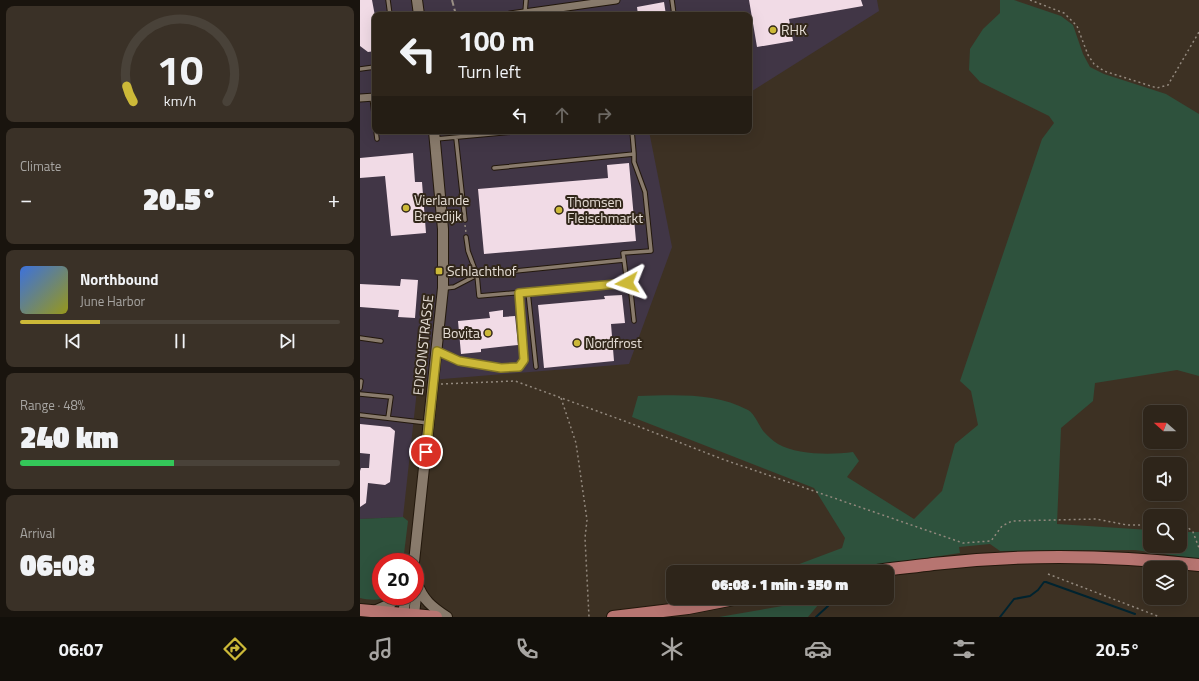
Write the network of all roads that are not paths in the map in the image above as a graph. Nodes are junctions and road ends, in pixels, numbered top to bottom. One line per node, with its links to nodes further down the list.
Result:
1 (388, 0): 6 (lane)
2 (416, 0): 7 (street)
3 (526, 0): 8 (lane)
4 (616, 0): 9 (street)
5 (672, 0): 10 (lane)
6 (390, 12)
7 (418, 12)
8 (525, 12)
9 (532, 12)
10 (674, 12)
11 (372, 67): 12 (lane)
12 (360, 69)
13 (372, 97): 14 (street)
14 (360, 98)
15 (376, 134): 19 (lane)
16 (495, 134): 20 (lane)
17 (632, 134): 21 (lane)
18 (434, 135): 20 (lane); 28 (street, EDISONSTRASSE)
19 (377, 138)
20 (456, 138): 23 (lane)
21 (634, 154): 22 (lane); 25 (lane)
22 (494, 168)
23 (465, 220)
24 (466, 237): 26 (lane)
25 (624, 260): 26 (lane); 27 (lane)
26 (477, 275): 28 (lane); 30 (lane)
27 (627, 283): 29 (lane); 31 (lane)
28 (444, 288): 34 (street, EDISONSTRASSE)
29 (528, 292): 30 (lane); 35 (lane)
30 (519, 293): 34 (lane)
31 (634, 321)
32 (360, 338): 33 (lane)
33 (381, 341)
34 (437, 351): 41 (street, EDISONSTRASSE)
35 (536, 367)
36 (361, 381): 37 (lane)
37 (360, 388)
38 (360, 394): 40 (lane)
39 (360, 415): 40 (lane)
40 (388, 418): 41 (lane)
41 (429, 423): 42 (street, EDISONSTRASSE)
42 (415, 553)
43 (1198, 565): 44 (main road)
44 (894, 569)
45 (424, 599): 54 (street)
46 (388, 605): 51 (street)
47 (408, 605): 52 (street)
48 (411, 605): 52 (street)
49 (703, 605): 55 (main road)
50 (360, 610): 51 (main road)
51 (373, 612): 52 (main road)
52 (409, 614): 53 (main road)
53 (436, 617)
54 (447, 617)
55 (613, 617)

